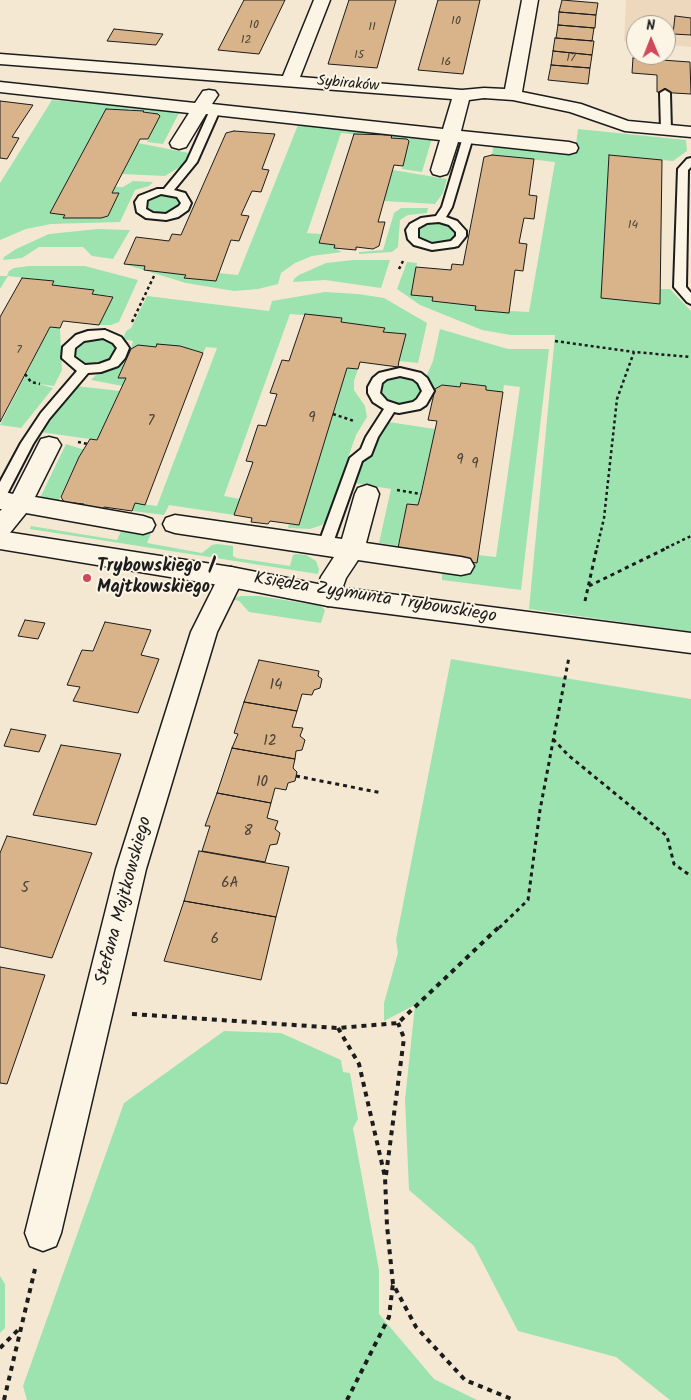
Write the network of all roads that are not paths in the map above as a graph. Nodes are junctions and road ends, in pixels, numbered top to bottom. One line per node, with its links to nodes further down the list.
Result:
1 (322, 0): 5 (street)
2 (530, 0): 9 (street)
3 (0, 59): 4 (street, Sybiraków)
4 (222, 77): 5 (street, Sybiraków); 10 (street)
5 (290, 81): 8 (street, Sybiraków)
6 (0, 87): 10 (street)
7 (665, 93): 11 (lane)
8 (462, 95): 9 (street, Sybiraków); 13 (street)
9 (513, 95): 11 (street, Sybiraków)
10 (207, 109): 13 (street); 14 (street); 18 (lane)
11 (666, 130): 12 (street, Sybiraków)
12 (691, 132)
13 (459, 136): 15 (street); 17 (street); 19 (lane)
14 (179, 143)
15 (570, 148)
16 (691, 161): 20 (lane)
17 (440, 170)
18 (168, 191)
19 (440, 219)
20 (691, 300)
21 (85, 369): 21 (lane); 25 (lane)
22 (391, 407): 30 (lane)
23 (50, 445): 25 (street)
24 (368, 494): 30 (street)
25 (7, 500): 26 (street); 28 (street)
26 (143, 524)
27 (175, 524): 30 (street)
28 (0, 528)
29 (0, 540): 32 (street, Księdza Zygmunta Trybowskiego)
30 (339, 548): 31 (street); 33 (street)
31 (461, 566)
32 (231, 577): 33 (street, Księdza Zygmunta Trybowskiego); 35 (street, Stefana Majtkowskiego)
33 (328, 596): 34 (street, Księdza Zygmunta Trybowskiego)
34 (691, 643)
35 (43, 1233)

